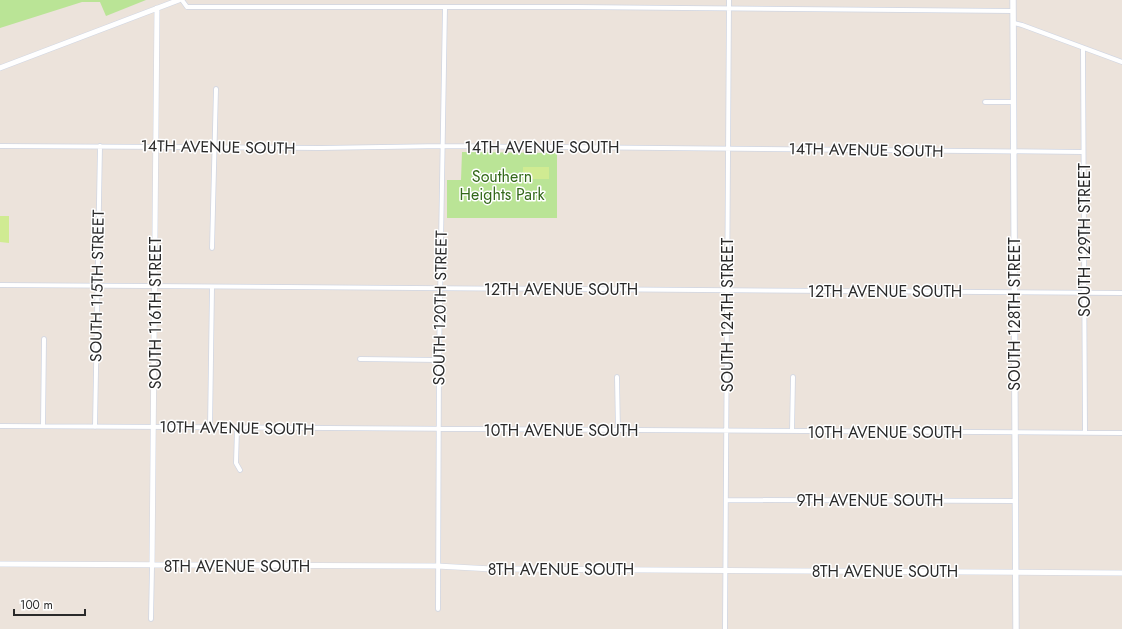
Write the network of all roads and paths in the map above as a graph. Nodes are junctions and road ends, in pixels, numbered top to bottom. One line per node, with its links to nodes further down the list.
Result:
1 (180, 0): 4 (street); 5 (street)
2 (729, 0): 6 (street, SOUTH 124TH STREET)
3 (1013, 0): 7 (main road, SOUTH 128TH STREET)
4 (445, 7): 6 (street); 17 (street, SOUTH 120TH STREET)
5 (157, 8): 11 (street); 18 (street, SOUTH 116TH STREET)
6 (729, 10): 7 (street); 20 (street, SOUTH 124TH STREET)
7 (1013, 11): 8 (main road, SOUTH 128TH STREET)
8 (1014, 23): 9 (street); 14 (main road, SOUTH 128TH STREET)
9 (1082, 48): 10 (street); 22 (street, SOUTH 129TH STREET)
10 (1122, 62)
11 (0, 68)
12 (216, 89): 19 (street)
13 (985, 102): 14 (street)
14 (1013, 102): 21 (main road, SOUTH 128TH STREET)
15 (0, 146): 16 (street, 14TH AVENUE SOUTH)
16 (100, 146): 18 (street, 14TH AVENUE SOUTH); 25 (street, SOUTH 115TH STREET)
17 (443, 146): 19 (street, 14TH AVENUE SOUTH); 20 (street, 14TH AVENUE SOUTH); 28 (street, SOUTH 120TH STREET)
18 (156, 147): 19 (street, 14TH AVENUE SOUTH); 26 (street, SOUTH 116TH STREET)
19 (214, 148): 23 (street)
20 (728, 148): 21 (street, 14TH AVENUE SOUTH); 29 (street, SOUTH 124TH STREET)
21 (1014, 152): 22 (street, 14TH AVENUE SOUTH); 30 (main road, SOUTH 128TH STREET)
22 (1083, 152): 31 (street, SOUTH 129TH STREET)
23 (212, 248)
24 (0, 285): 25 (street, 12TH AVENUE SOUTH)
25 (97, 286): 26 (street, 12TH AVENUE SOUTH); 40 (street, SOUTH 115TH STREET)
26 (155, 286): 27 (street, 12TH AVENUE SOUTH); 41 (street, SOUTH 116TH STREET)
27 (212, 287): 28 (street, 12TH AVENUE SOUTH); 42 (street)
28 (441, 288): 29 (street, 12TH AVENUE SOUTH); 35 (street, SOUTH 120TH STREET)
29 (727, 290): 30 (street, 12TH AVENUE SOUTH); 46 (street, SOUTH 124TH STREET)
30 (1014, 292): 31 (street, 12TH AVENUE SOUTH); 48 (main road, SOUTH 128TH STREET)
31 (1084, 292): 32 (street, 12TH AVENUE SOUTH); 49 (street, SOUTH 129TH STREET)
32 (1122, 293)
33 (44, 338): 39 (street)
34 (360, 359): 35 (street)
35 (438, 360): 44 (street, SOUTH 120TH STREET)
36 (617, 377): 45 (street)
37 (793, 377): 47 (street)
38 (0, 426): 39 (street, 10TH AVENUE SOUTH)
39 (43, 426): 40 (street, 10TH AVENUE SOUTH)
40 (95, 427): 41 (street, 10TH AVENUE SOUTH)
41 (154, 428): 42 (street, 10TH AVENUE SOUTH); 55 (street, SOUTH 116TH STREET)
42 (210, 428): 43 (street, 10TH AVENUE SOUTH)
43 (237, 429): 44 (street, 10TH AVENUE SOUTH); 51 (street)
44 (438, 430): 45 (street, 10TH AVENUE SOUTH); 56 (street, SOUTH 120TH STREET)
45 (618, 430): 46 (street, 10TH AVENUE SOUTH)
46 (727, 430): 47 (street, 10TH AVENUE SOUTH); 52 (street, SOUTH 124TH STREET)
47 (792, 431): 48 (street, 10TH AVENUE SOUTH)
48 (1015, 432): 49 (street, 10TH AVENUE SOUTH); 53 (main road, SOUTH 128TH STREET)
49 (1085, 432): 50 (street, 10TH AVENUE SOUTH)
50 (1122, 433)
51 (240, 470)
52 (726, 500): 53 (street, 9TH AVENUE SOUTH); 57 (street, SOUTH 124TH STREET)
53 (1015, 501): 58 (main road, SOUTH 128TH STREET)
54 (0, 564): 55 (street, 8TH AVENUE SOUTH)
55 (152, 566): 56 (street, 8TH AVENUE SOUTH); 61 (street, SOUTH 116TH STREET)
56 (437, 566): 57 (street, 8TH AVENUE SOUTH); 60 (street, SOUTH 120TH STREET)
57 (726, 571): 58 (street, 8TH AVENUE SOUTH); 62 (street, SOUTH 124TH STREET)
58 (1016, 572): 59 (street, 8TH AVENUE SOUTH); 63 (main road, SOUTH 128TH STREET)
59 (1122, 573)
60 (438, 610)
61 (152, 619)
62 (725, 629)
63 (1016, 629)

